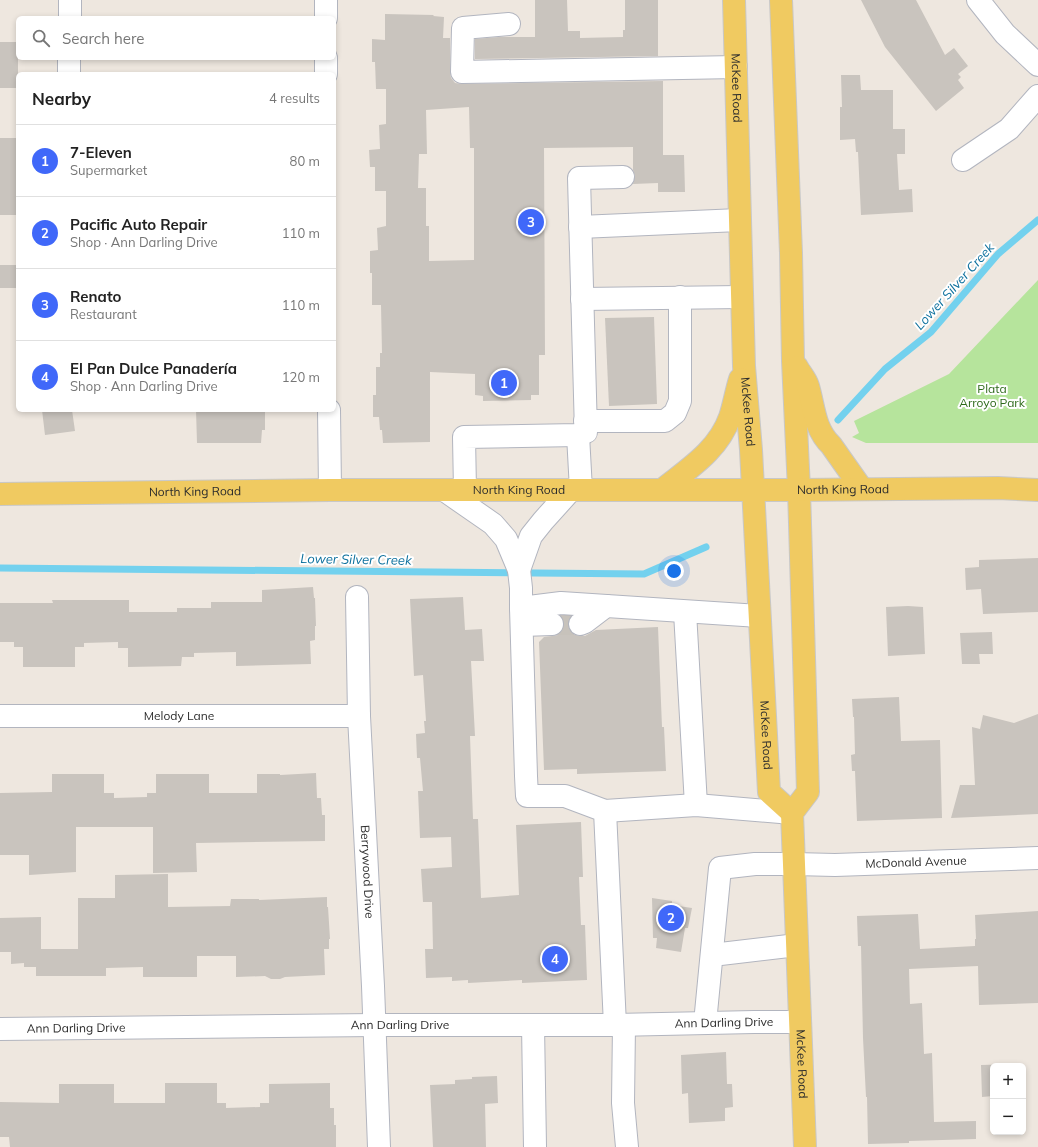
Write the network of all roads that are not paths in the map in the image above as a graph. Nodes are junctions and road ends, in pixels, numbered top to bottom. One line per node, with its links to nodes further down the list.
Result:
1 (70, 0): 6 (street)
2 (326, 0): 7 (street)
3 (734, 0): 12 (main road, McKee Road)
4 (781, 0): 23 (main road)
5 (978, 0): 11 (street)
6 (70, 16)
7 (326, 16)
8 (509, 24): 12 (street)
9 (70, 60): 13 (street)
10 (326, 60): 14 (street)
11 (1038, 65)
12 (736, 67): 18 (main road, McKee Road)
13 (70, 72)
14 (326, 72)
15 (1038, 96): 16 (street)
16 (963, 160)
17 (623, 177): 19 (street)
18 (739, 220): 19 (street); 21 (main road, McKee Road)
19 (580, 227): 22 (street)
20 (680, 297): 21 (street); 22 (street); 26 (street)
21 (742, 297): 24 (main road, McKee Road)
22 (582, 299): 26 (street)
23 (793, 361): 27 (main road); 32 (main road)
24 (744, 366): 30 (main road); 31 (main road, McKee Road)
25 (329, 412): 28 (street)
26 (582, 428): 29 (street); 34 (street)
27 (862, 489): 32 (main road, North King Road); 33 (main road, North King Road)
28 (330, 490): 29 (main road, North King Road); 35 (main road, North King Road)
29 (454, 490): 34 (main road, North King Road); 37 (street)
30 (662, 490): 31 (main road, North King Road); 34 (main road, North King Road)
31 (753, 490): 32 (main road, North King Road); 40 (main road, McKee Road)
32 (799, 490): 47 (main road)
33 (1038, 490)
34 (575, 491): 37 (street)
35 (0, 494)
36 (357, 597): 44 (street, Berrywood Drive)
37 (521, 598): 38 (street); 41 (street); 46 (street)
38 (606, 606): 39 (street); 42 (street)
39 (685, 612): 40 (street); 45 (street)
40 (759, 616): 47 (main road, McKee Road)
41 (552, 624)
42 (580, 624)
43 (0, 716): 44 (street, Melody Lane)
44 (358, 716): 54 (street, Berrywood Drive)
45 (696, 805): 46 (street); 47 (street)
46 (605, 811): 55 (street)
47 (792, 813): 49 (main road, McKee Road)
48 (1038, 858): 49 (street, McDonald Avenue)
49 (794, 864): 50 (main road, McKee Road); 51 (street, McDonald Avenue)
50 (797, 945): 51 (street); 52 (main road, McKee Road)
51 (712, 955): 53 (street)
52 (800, 1022): 53 (street, Ann Darling Drive); 61 (main road, McKee Road)
53 (706, 1023): 55 (street, Ann Darling Drive)
54 (375, 1025): 56 (street, Ann Darling Drive); 57 (street, Ann Darling Drive); 58 (street, Berrywood Drive)
55 (619, 1025): 56 (street, Ann Darling Drive); 60 (street)
56 (533, 1026): 59 (street)
57 (0, 1029)
58 (379, 1147)
59 (535, 1147)
60 (627, 1147)
61 (805, 1147)

